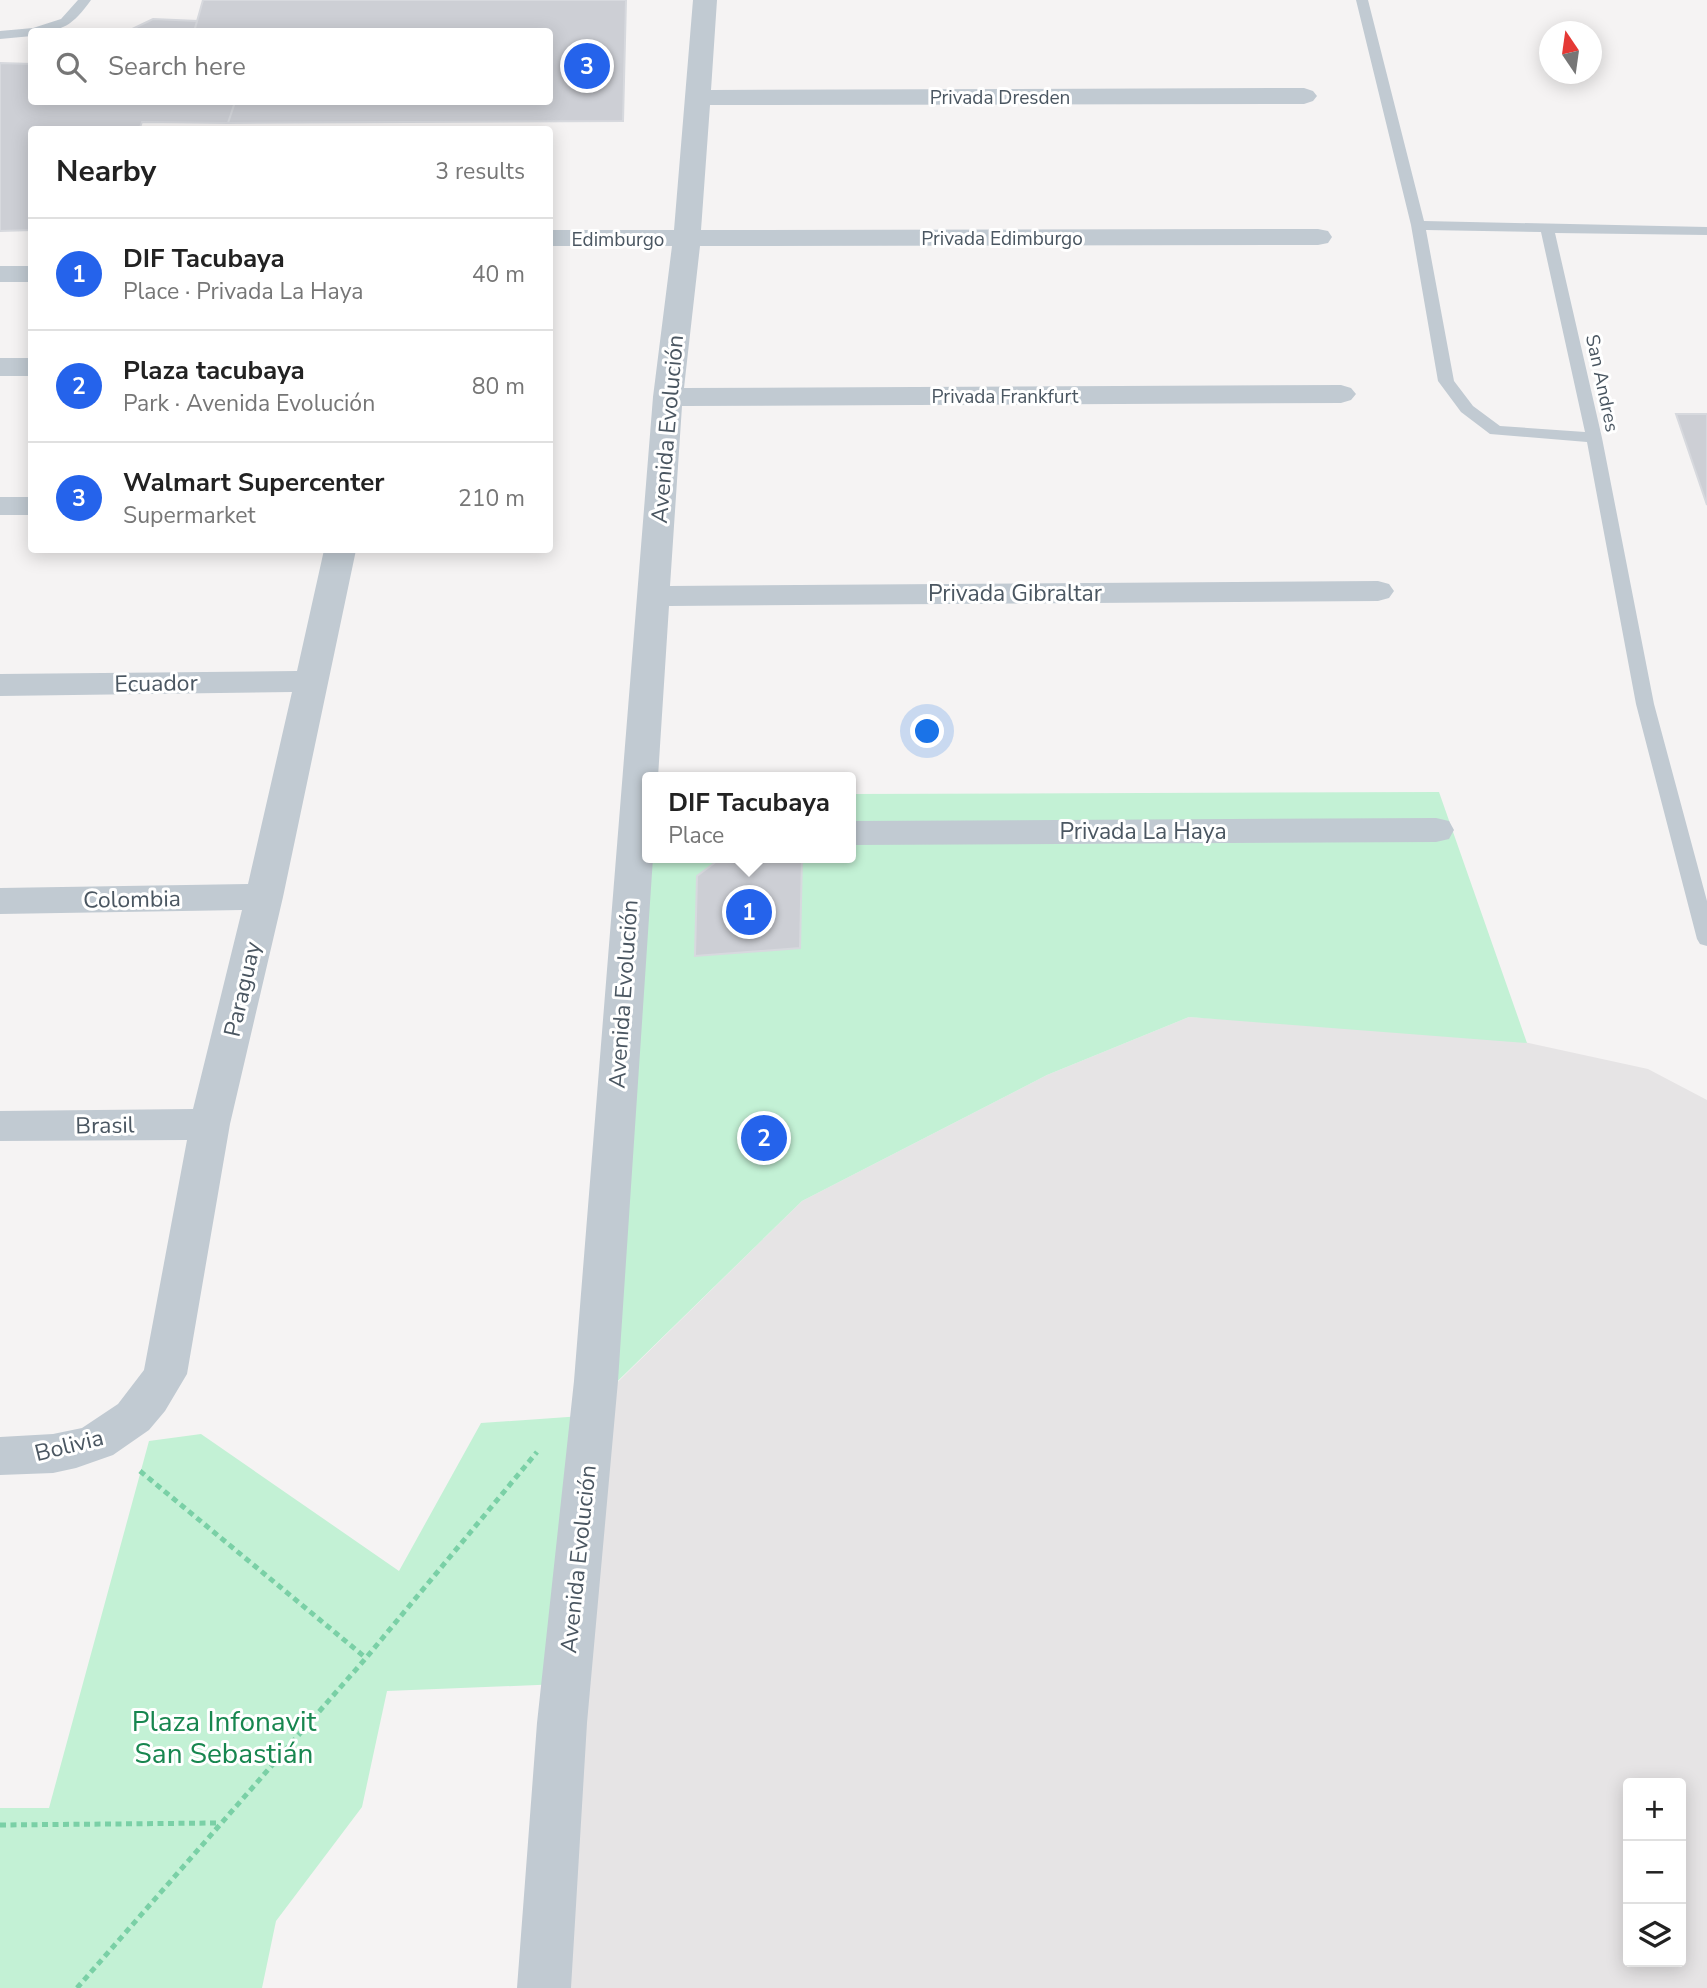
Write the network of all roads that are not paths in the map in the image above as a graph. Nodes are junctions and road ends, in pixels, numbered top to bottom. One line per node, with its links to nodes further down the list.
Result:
1 (85, 0): 4 (lane)
2 (705, 0): 8 (street, Avenida Evolución)
3 (1362, 0): 9 (lane)
4 (46, 28)
5 (28, 32): 6 (lane)
6 (0, 35)
7 (1304, 96): 8 (street, Privada Dresden)
8 (696, 98): 14 (street, Avenida Evolución)
9 (1418, 225): 10 (lane); 21 (lane)
10 (1547, 228): 11 (lane); 21 (lane, San Andres)
11 (1707, 231)
12 (1318, 237): 14 (street, Privada Edimburgo)
13 (553, 238): 14 (street, Edimburgo)
14 (687, 239): 20 (street, Avenida Evolución)
15 (0, 274): 16 (street)
16 (28, 274)
17 (0, 367): 18 (street)
18 (28, 367)
19 (1341, 394): 20 (street, Privada Frankfurt)
20 (668, 397): 26 (street, Avenida Evolución)
21 (1594, 438): 36 (lane, San Andres)
22 (0, 506): 23 (street)
23 (28, 506)
24 (339, 553): 27 (street, Paraguay)
25 (1378, 590): 26 (street, Privada Gibraltar)
26 (653, 596): 29 (street, Avenida Evolución)
27 (312, 681): 28 (street, Ecuador); 34 (street, Paraguay)
28 (0, 685)
29 (644, 772)
30 (642, 814): 33 (street, Avenida Evolución)
31 (1436, 830): 32 (street, Privada La Haya)
32 (856, 833)
33 (641, 834): 41 (street, Avenida Evolución)
34 (264, 897): 35 (street, Colombia); 37 (street, Paraguay)
35 (0, 901)
36 (1707, 939)
37 (210, 1124): 38 (street, Brasil); 39 (street, Paraguay)
38 (0, 1126)
39 (118, 1431): 40 (street, Bolivia)
40 (0, 1456)
41 (544, 1988)

